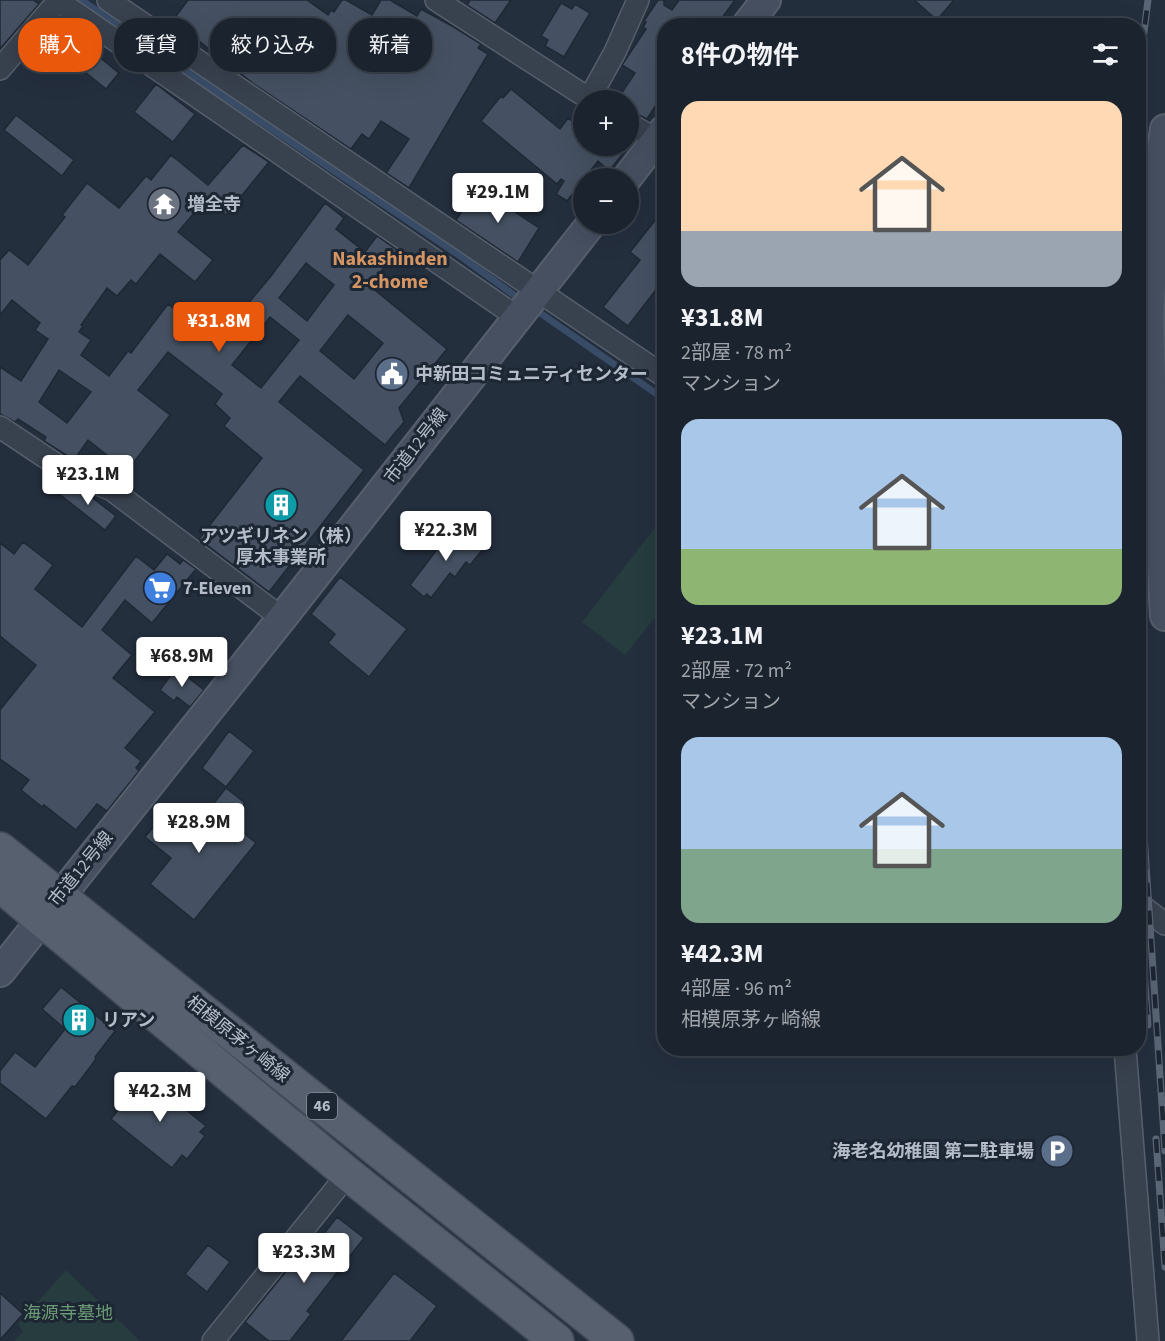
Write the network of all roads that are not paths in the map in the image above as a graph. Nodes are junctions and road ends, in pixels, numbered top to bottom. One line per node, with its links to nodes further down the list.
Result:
1 (58, 0): 7 (street); 16 (street)
2 (108, 0): 16 (street)
3 (436, 0): 8 (street)
4 (638, 0): 9 (street)
5 (766, 0): 6 (street)
6 (752, 18)
7 (0, 69)
8 (575, 90)
9 (595, 90)
10 (639, 127): 12 (street)
11 (1165, 129): 19 (street)
12 (657, 134)
13 (657, 140): 14 (street)
14 (635, 168)
15 (583, 234): 16 (street, 市道12号線)
16 (527, 305): 17 (street); 20 (street, 市道12号線)
17 (657, 372)
18 (0, 427): 20 (street)
19 (1165, 616)
20 (282, 618): 23 (street, 市道12号線)
21 (0, 849): 23 (main road, 相模原茅ヶ崎線 / 46)
22 (0, 885): 23 (main road, 相模原茅ヶ崎線 / 46)
23 (50, 907): 26 (street, 市道12号線); 28 (main road, 相模原茅ヶ崎線 / 46); 31 (main road, 相模原茅ヶ崎線 / 46)
24 (1146, 909): 25 (street)
25 (1165, 924)
26 (0, 972)
27 (1126, 1056): 29 (street)
28 (348, 1174): 32 (street); 33 (main road, 相模原茅ヶ崎線 / 46)
29 (1145, 1297): 30 (street); 36 (street)
30 (1165, 1311)
31 (584, 1315): 34 (street); 35 (main road, 相模原茅ヶ崎線 / 46)
32 (213, 1341)
33 (557, 1341)
34 (564, 1341)
35 (617, 1341)
36 (1148, 1341)

